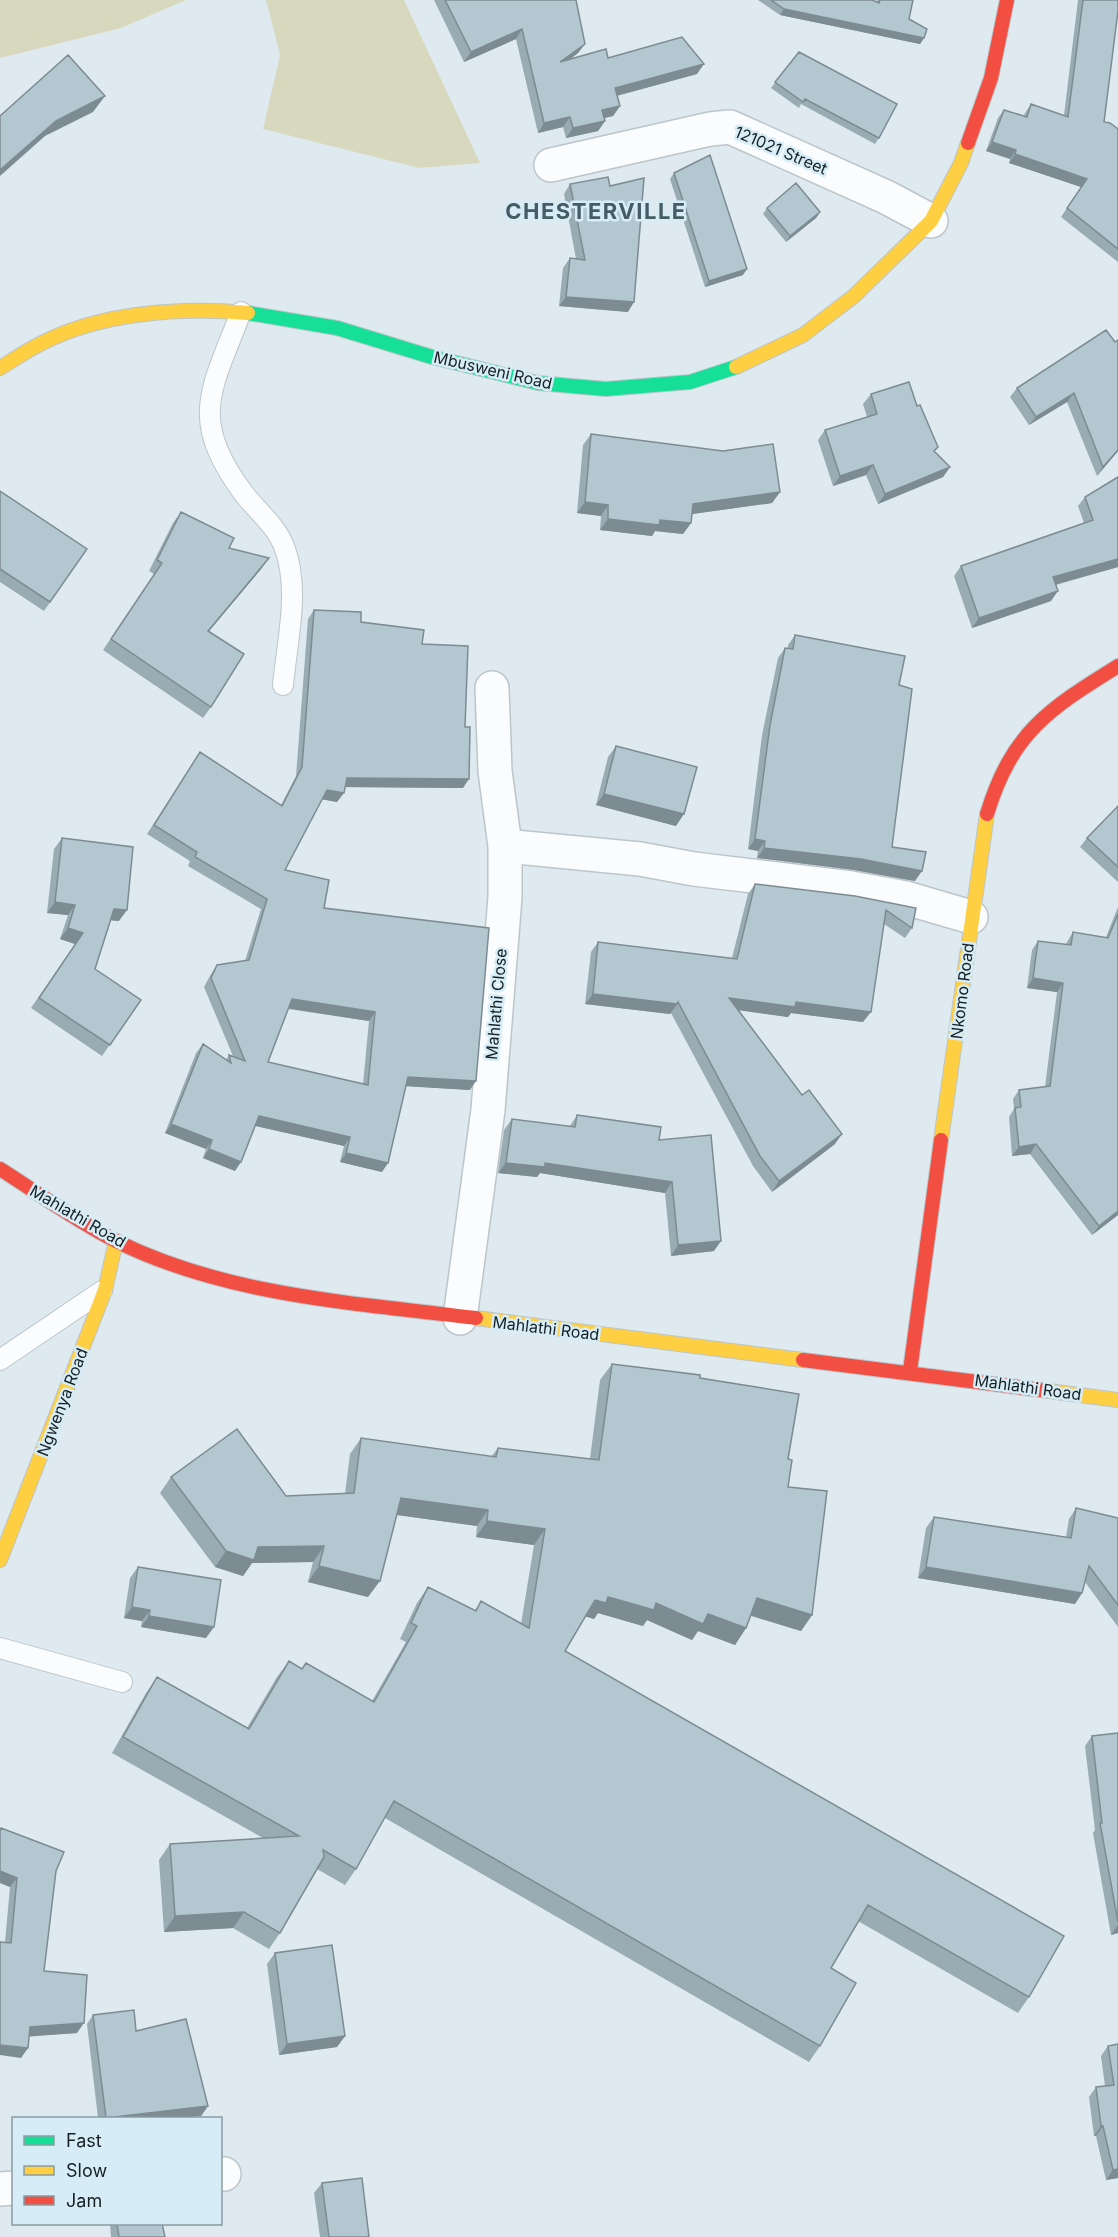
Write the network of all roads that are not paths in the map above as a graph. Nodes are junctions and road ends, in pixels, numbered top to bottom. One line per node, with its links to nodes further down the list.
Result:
1 (1007, 0): 3 (street, Mbusweni Road)
2 (551, 165): 3 (street, 121021 Street)
3 (931, 221): 4 (street, Mbusweni Road)
4 (241, 312): 5 (street, Mbusweni Road); 7 (lane)
5 (0, 368)
6 (1118, 666): 10 (street, Nkomo Road)
7 (283, 685)
8 (492, 688): 9 (street, Mahlathi Close)
9 (506, 846): 10 (street); 14 (street, Mahlathi Close)
10 (972, 917): 16 (street, Nkomo Road)
11 (0, 1169): 12 (street, Mahlathi Road)
12 (116, 1241): 13 (street, Ngwenya Road); 14 (street, Mahlathi Road)
13 (105, 1290): 15 (lane); 18 (street, Ngwenya Road)
14 (460, 1318): 16 (street, Mahlathi Road)
15 (0, 1360)
16 (910, 1371): 17 (street, Mahlathi Road)
17 (1118, 1400)
18 (0, 1560)
19 (0, 1648): 20 (lane)
20 (122, 1682)

